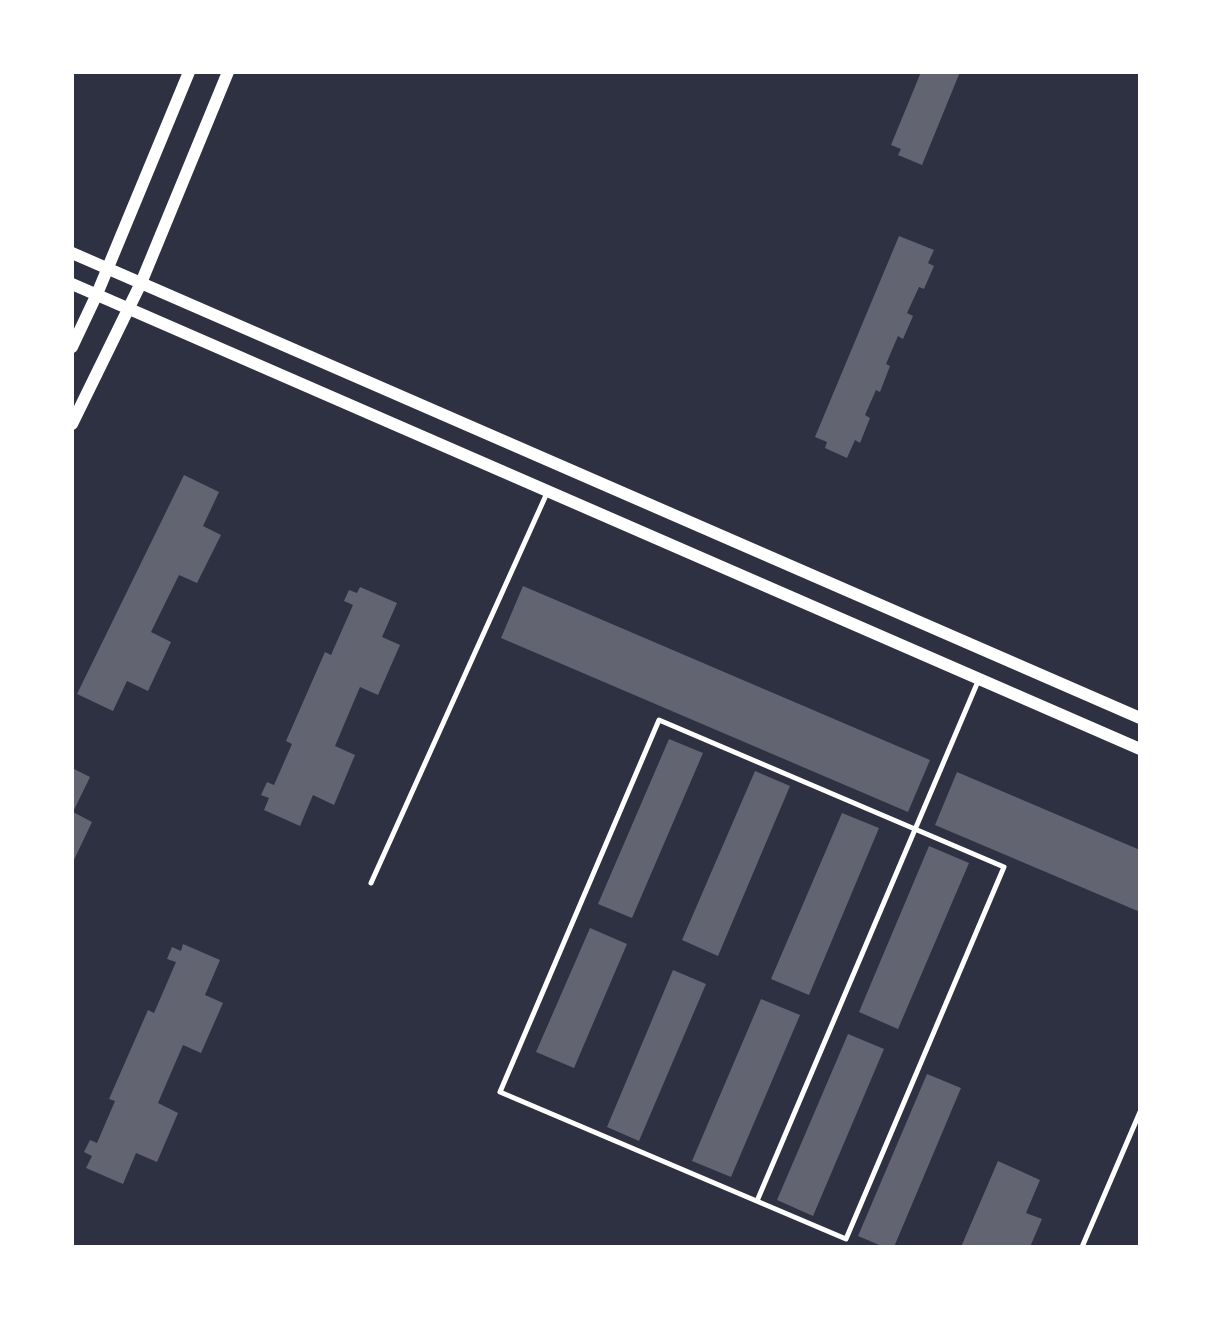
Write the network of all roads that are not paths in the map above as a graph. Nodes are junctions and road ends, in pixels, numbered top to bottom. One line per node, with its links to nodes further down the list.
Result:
1 (189, 72): 4 (street)
2 (228, 72): 5 (street)
3 (72, 253): 4 (street)
4 (108, 269): 5 (street); 7 (street)
5 (141, 283): 8 (street); 13 (street)
6 (72, 284): 7 (street)
7 (97, 295): 8 (street); 9 (street)
8 (128, 308): 10 (street); 11 (street)
9 (72, 347)
10 (72, 424)
11 (548, 491): 12 (street); 16 (lane)
12 (979, 679): 14 (street); 15 (lane)
13 (1140, 718)
14 (1140, 749)
15 (915, 829): 18 (lane); 18 (lane); 18 (lane)
16 (371, 883)
17 (1140, 1112): 19 (lane)
18 (757, 1201)
19 (1082, 1247)

